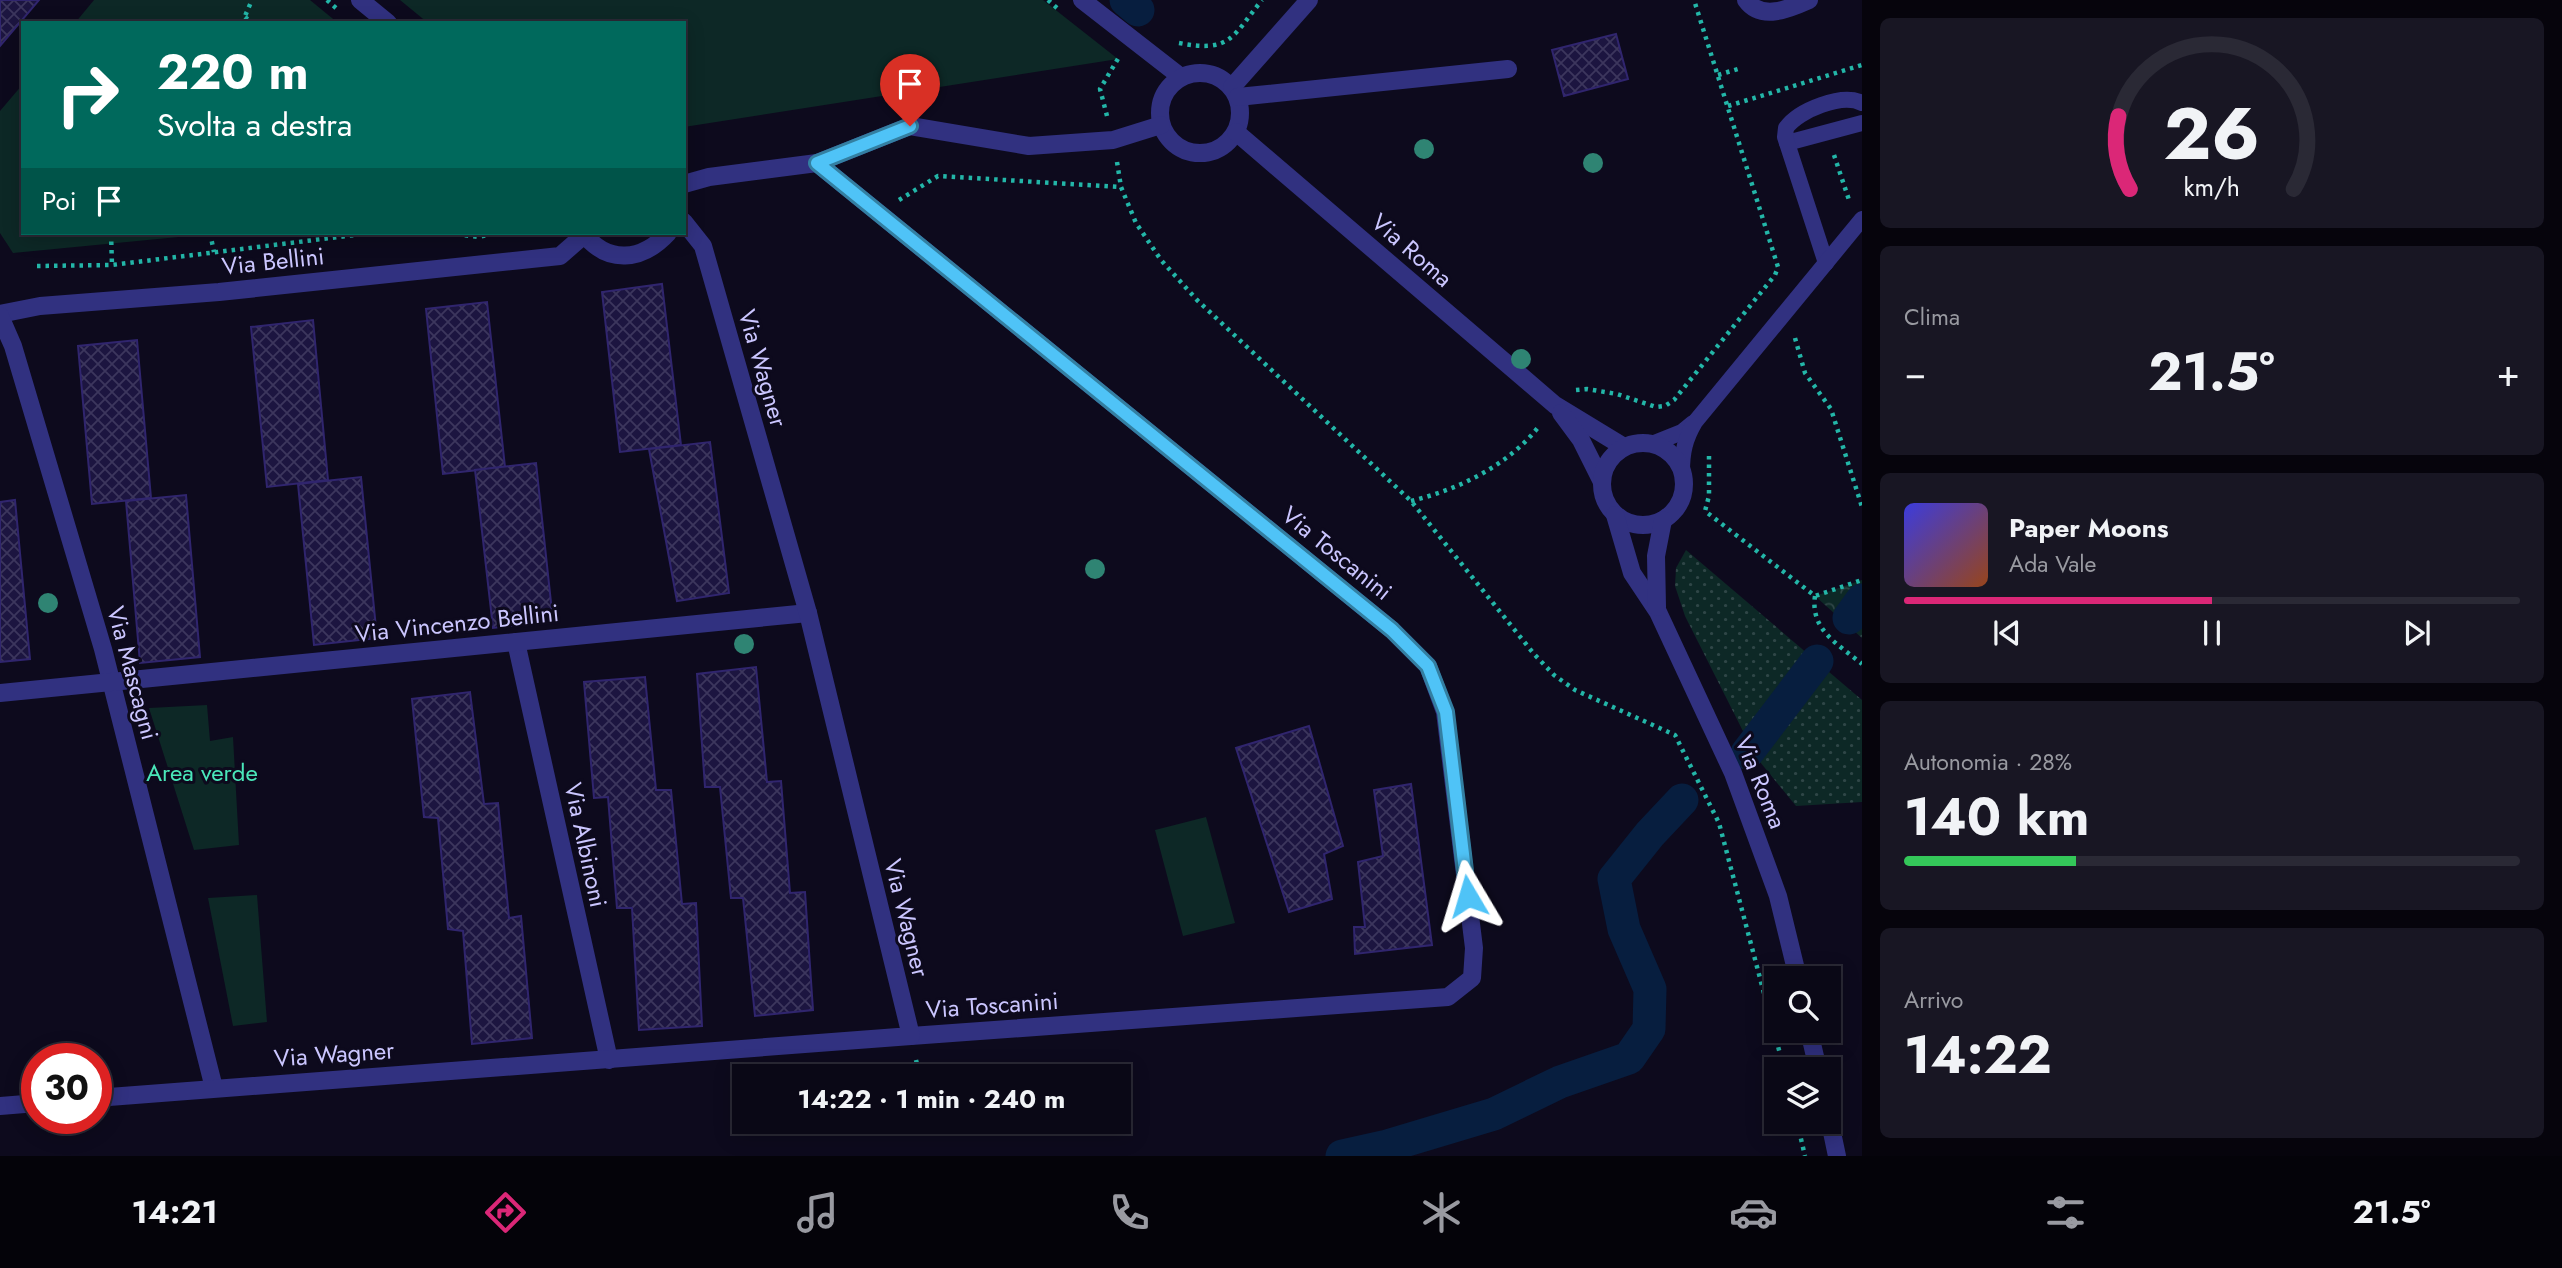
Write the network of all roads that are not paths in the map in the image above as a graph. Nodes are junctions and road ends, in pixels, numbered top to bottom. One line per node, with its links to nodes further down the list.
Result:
1 (360, 0): 6 (street)
2 (1082, 0): 8 (street)
3 (1309, 0): 9 (street)
4 (1746, 0): 5 (street)
5 (1809, 0)
6 (386, 21)
7 (1508, 69): 9 (street)
8 (1181, 77): 9 (street); 12 (street)
9 (1235, 92): 13 (street)
10 (1862, 103): 14 (lane)
11 (1862, 123): 14 (lane)
12 (1161, 125): 13 (street); 15 (street)
13 (1236, 132): 24 (street, Via Roma)
14 (1787, 143): 22 (lane)
15 (817, 163): 16 (street); 38 (street, Via Toscanini)
16 (686, 183)
17 (1860, 222): 22 (lane)
18 (686, 225): 33 (street, Via Wagner)
19 (583, 235): 23 (street, Via Bellini)
20 (585, 235): 21 (street)
21 (666, 235)
22 (1826, 263): 25 (lane)
23 (0, 315): 35 (street, Via Mascagni)
24 (1555, 405): 27 (street); 29 (street)
25 (1695, 422): 26 (lane); 28 (lane)
26 (1652, 444): 27 (street); 28 (street)
27 (1624, 447): 29 (street)
28 (1682, 472): 31 (street)
29 (1601, 480): 30 (street)
30 (1615, 515): 31 (street); 32 (street)
31 (1663, 520): 32 (street)
32 (1658, 612): 37 (street, Via Roma)
33 (808, 613): 34 (street, Via Vincenzo Bellini); 38 (street, Via Wagner)
34 (516, 642): 35 (street, Via Vincenzo Bellini); 39 (street, Via Albinoni)
35 (111, 682): 36 (street, Via Vincenzo Bellini); 40 (street, Via Mascagni)
36 (0, 692)
37 (1795, 966)
38 (911, 1036): 39 (street, Via Wagner)
39 (609, 1059): 40 (street, Via Wagner)
40 (214, 1088): 41 (street, Via Wagner)
41 (112, 1097)
42 (21, 1104): 43 (street)
43 (0, 1106)
44 (1832, 1134): 45 (street)
45 (1837, 1156)

